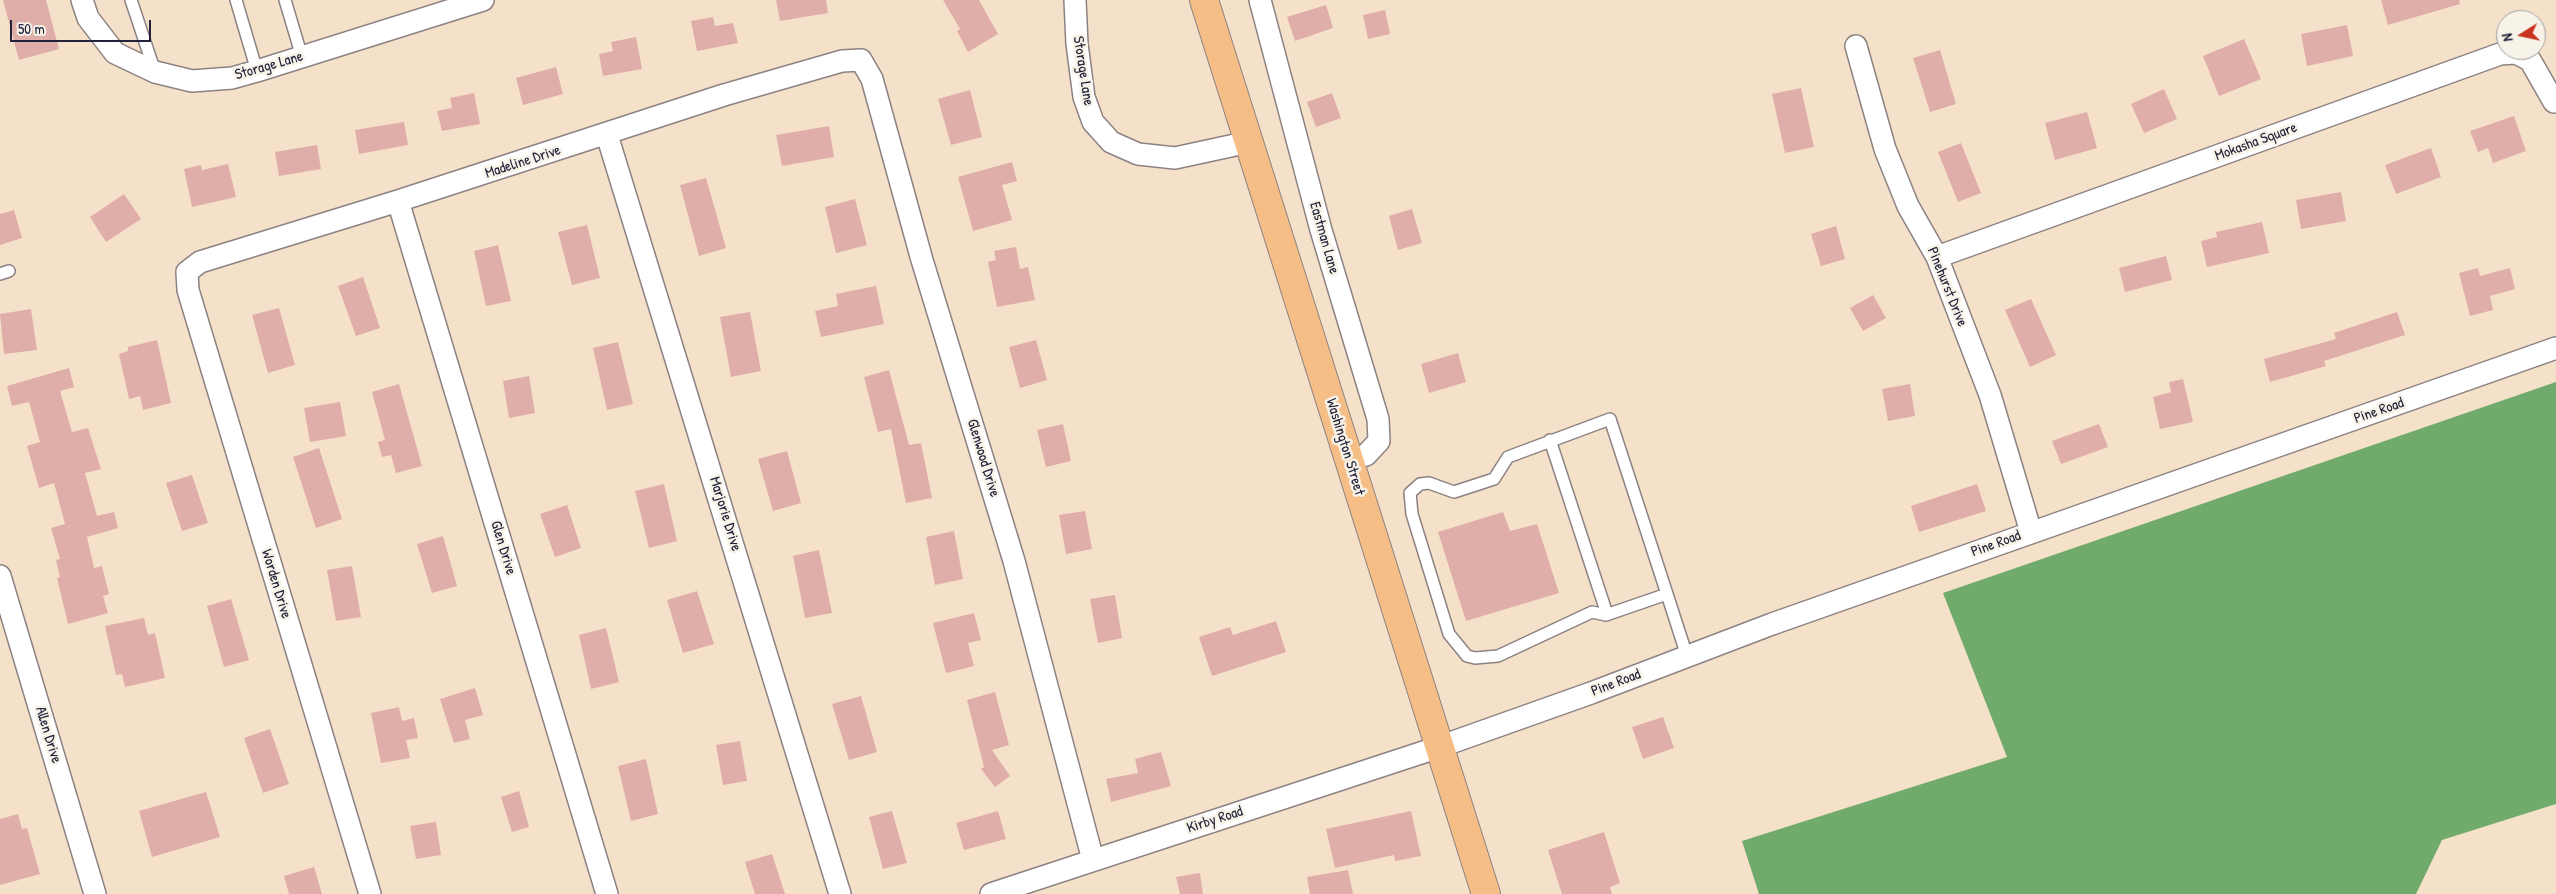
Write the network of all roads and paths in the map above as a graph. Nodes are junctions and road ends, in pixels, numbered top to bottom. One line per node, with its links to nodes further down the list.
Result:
1 (82, 0): 13 (street, Storage Lane)
2 (131, 0): 13 (lane)
3 (236, 0): 12 (lane)
4 (285, 0): 10 (lane)
5 (483, 0): 10 (street, Storage Lane)
6 (1075, 0): 16 (street, Storage Lane)
7 (1204, 0): 16 (highway, Washington Street)
8 (1260, 0): 22 (street, Eastman Lane)
9 (1856, 46): 18 (street, Pinehurst Drive)
10 (302, 57): 12 (street, Storage Lane)
11 (861, 60): 15 (street, Madeline Drive); 29 (street, Glenwood Drive)
12 (257, 71): 13 (street, Storage Lane)
13 (155, 72)
14 (2554, 102): 18 (street, Mokasha Square)
15 (607, 135): 17 (street, Madeline Drive); 33 (street, Marjorie Drive)
16 (1249, 142): 22 (highway, Washington Street)
17 (398, 202): 19 (street, Madeline Drive); 32 (street, Glen Drive)
18 (1937, 257): 23 (street, Pinehurst Drive)
19 (187, 272): 31 (street, Worden Drive)
20 (2556, 348): 23 (street, Pine Road)
21 (1550, 440): 25 (lane); 26 (lane); 26 (lane)
22 (1349, 460): 28 (highway, Washington Street)
23 (2031, 532): 27 (street, Pine Road)
24 (0, 576): 30 (street, Allen Drive)
25 (1667, 594): 26 (lane); 27 (lane)
26 (1607, 614)
27 (1687, 656): 28 (street, Pine Road)
28 (1439, 747): 29 (street, Kirby Road); 35 (highway, Washington Street)
29 (1093, 860): 34 (street, Kirby Road)
30 (96, 894)
31 (370, 894)
32 (607, 894)
33 (840, 894)
34 (991, 894)
35 (1486, 894)

